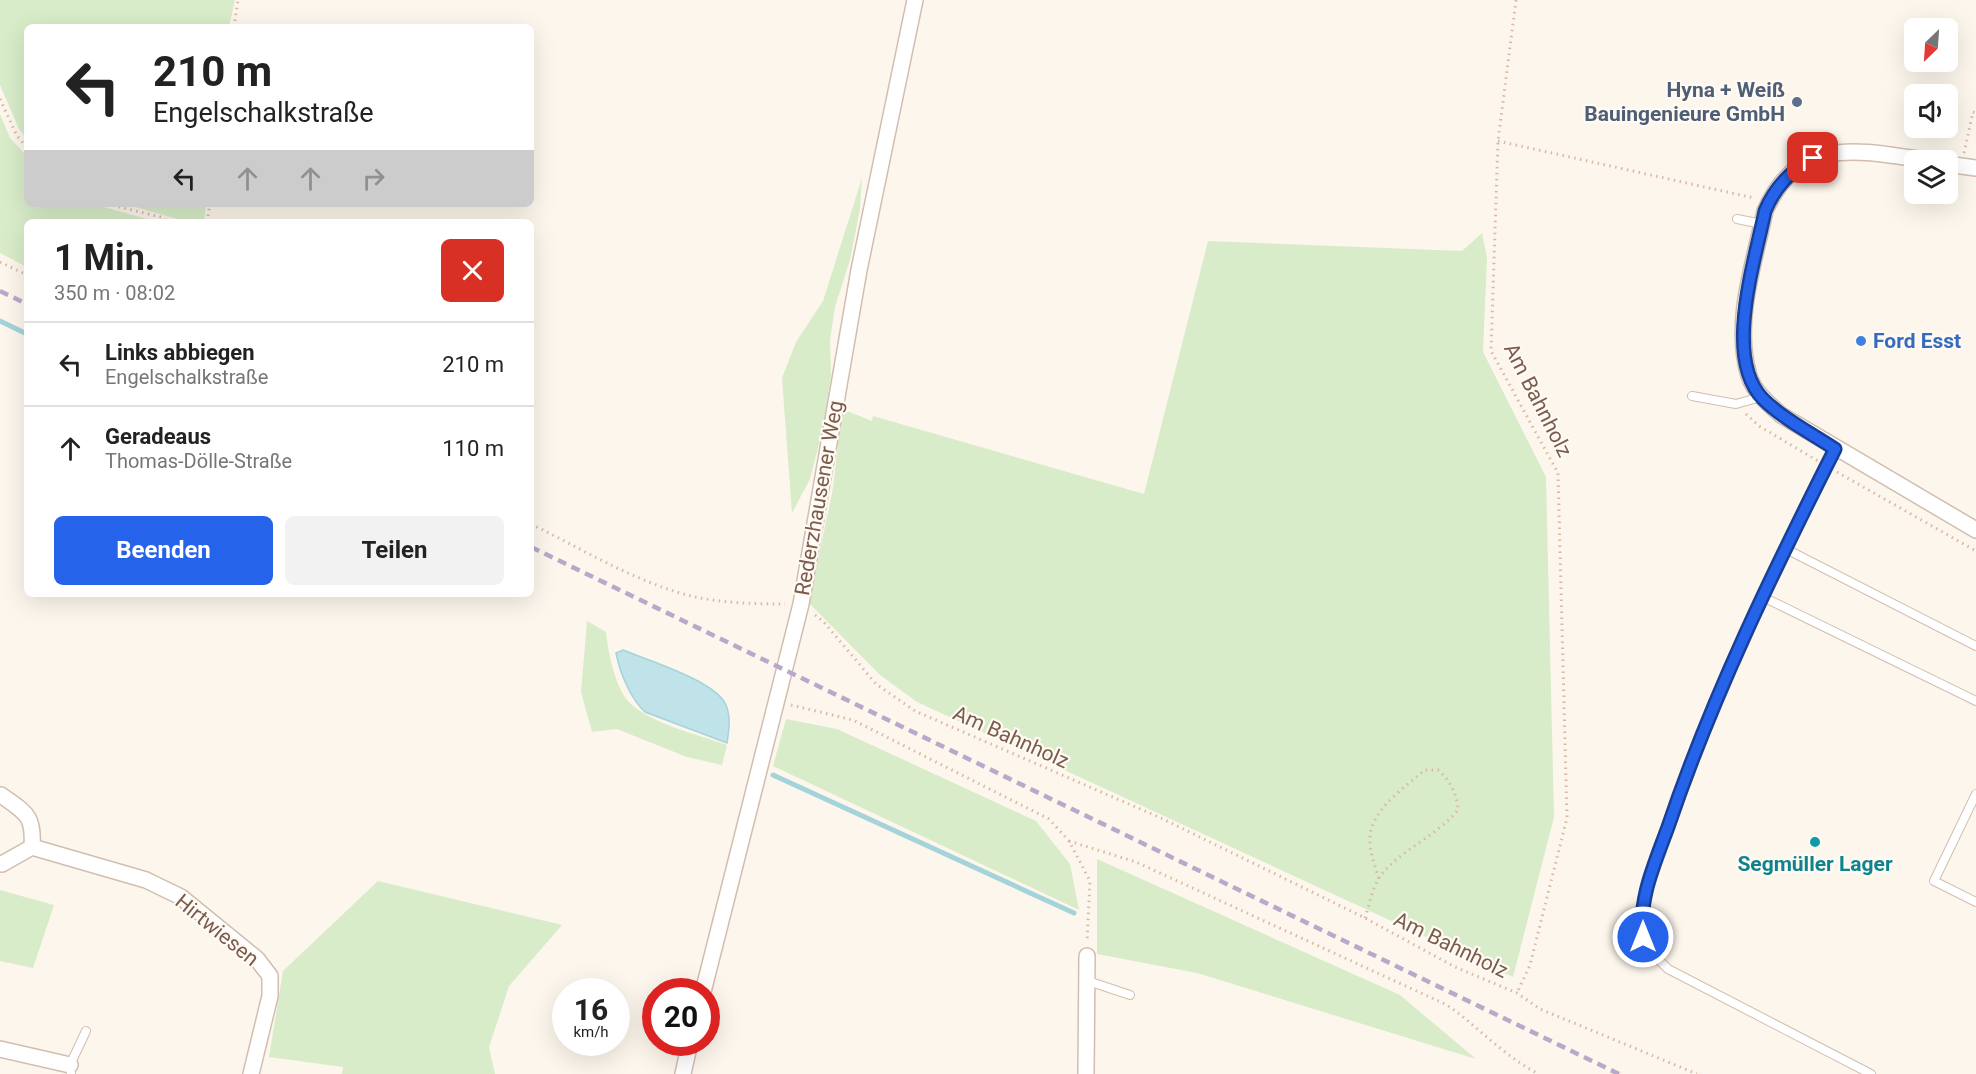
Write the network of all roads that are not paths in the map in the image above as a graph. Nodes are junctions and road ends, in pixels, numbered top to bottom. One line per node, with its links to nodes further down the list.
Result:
1 (915, 0): 19 (street, Rederzhausener Weg)
2 (1904, 157): 3 (street)
3 (1763, 217): 4 (lane); 6 (street)
4 (1737, 219)
5 (1692, 396): 6 (lane)
6 (1761, 397): 7 (street)
7 (1835, 449): 8 (street); 9 (lane)
8 (1976, 530)
9 (1786, 549): 10 (lane); 11 (lane)
10 (1763, 597): 12 (lane); 29 (lane)
11 (1976, 646)
12 (1976, 701)
13 (1976, 794): 17 (lane)
14 (1, 795): 15 (street)
15 (32, 848): 16 (street); 26 (street, Hirtwiesen)
16 (2, 864)
17 (1976, 902)
18 (1087, 956): 20 (street)
19 (706, 978)
20 (1088, 981): 21 (lane); 28 (street)
21 (1130, 995)
22 (86, 1031): 25 (lane)
23 (0, 1049): 25 (street)
24 (686, 1056): 27 (street)
25 (70, 1070)
26 (251, 1074)
27 (682, 1074)
28 (1086, 1074)
29 (1871, 1074)

